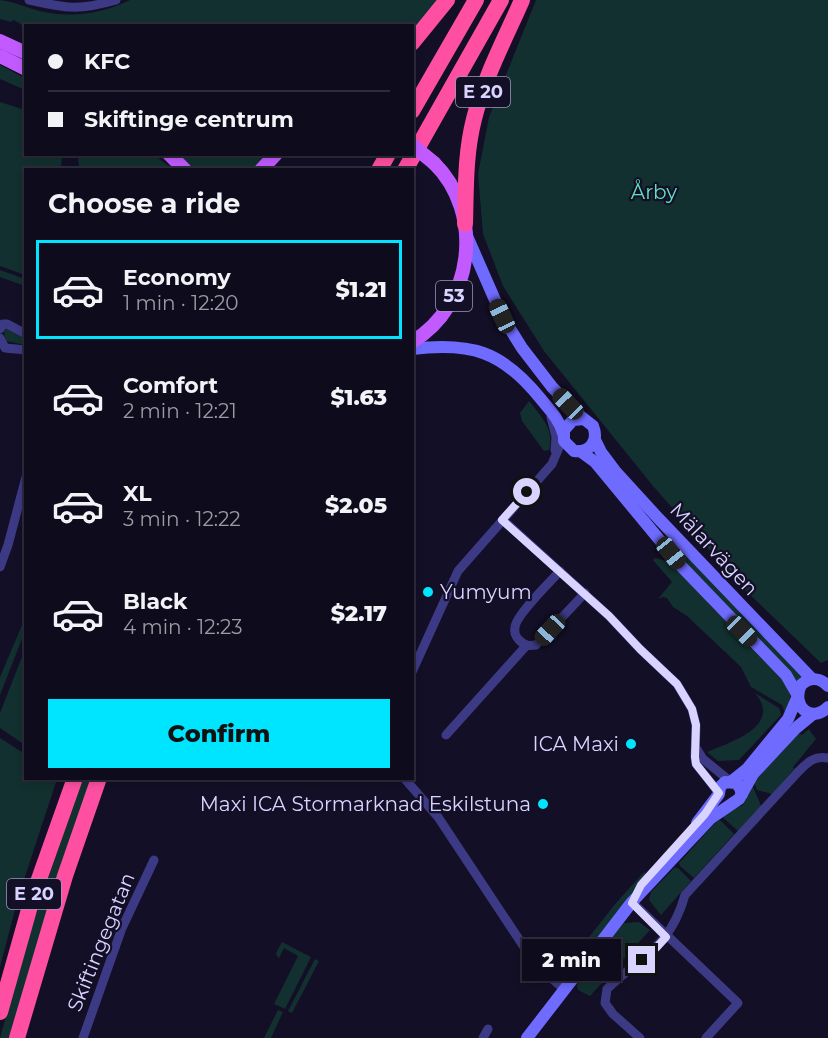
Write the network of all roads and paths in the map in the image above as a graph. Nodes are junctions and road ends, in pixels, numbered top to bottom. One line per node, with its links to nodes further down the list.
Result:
1 (28, 0): 2 (street)
2 (116, 0)
3 (447, 0): 8 (highway)
4 (476, 0): 12 (highway, E 20)
5 (501, 0): 14 (highway, E 20)
6 (522, 0): 19 (highway, E 20)
7 (0, 41): 9 (main road)
8 (414, 41)
9 (24, 52)
10 (0, 56): 11 (main road)
11 (24, 68)
12 (414, 108)
13 (414, 148): 19 (main road, 53, bridge)
14 (414, 154)
15 (171, 156): 17 (main road)
16 (274, 156): 18 (main road)
17 (183, 168)
18 (263, 168)
19 (466, 230): 23 (main road, 53); 27 (main road)
20 (0, 329): 21 (street)
21 (24, 332)
22 (0, 338): 25 (street)
23 (414, 340)
24 (414, 349): 26 (main road)
25 (24, 350)
26 (550, 410): 28 (main road); 31 (street)
27 (584, 419): 28 (main road); 29 (main road)
28 (563, 435): 30 (main road); 31 (street)
29 (595, 440): 30 (main road); 39 (main road, Mälarvägen)
30 (578, 451): 31 (street); 40 (main road, Mälarvägen)
31 (552, 464): 33 (street)
32 (24, 485): 34 (street)
33 (502, 520): 35 (street); 38 (street)
34 (0, 567)
35 (560, 571): 36 (street); 37 (street)
36 (585, 594): 37 (street); 43 (street)
37 (526, 646): 42 (street)
38 (414, 668)
39 (822, 680): 40 (main road)
40 (797, 696): 41 (main road, Mälarvägen); 48 (main road)
41 (823, 712): 50 (main road)
42 (446, 735)
43 (696, 748): 48 (street); 49 (street)
44 (828, 758): 53 (street)
45 (74, 780): 55 (highway, E 20)
46 (98, 780): 56 (highway, E 20)
47 (406, 780): 54 (street)
48 (731, 781): 49 (main road); 50 (main road)
49 (719, 794): 50 (main road); 52 (main road)
50 (737, 799): 52 (main road)
51 (154, 860): 57 (street, Skiftingegatan)
52 (632, 903): 53 (street); 54 (main road)
53 (666, 937): 59 (street); 60 (street)
54 (564, 989): 58 (main road)
55 (0, 1011)
56 (17, 1038)
57 (83, 1038)
58 (527, 1038)
59 (640, 1038)
60 (706, 1038)

